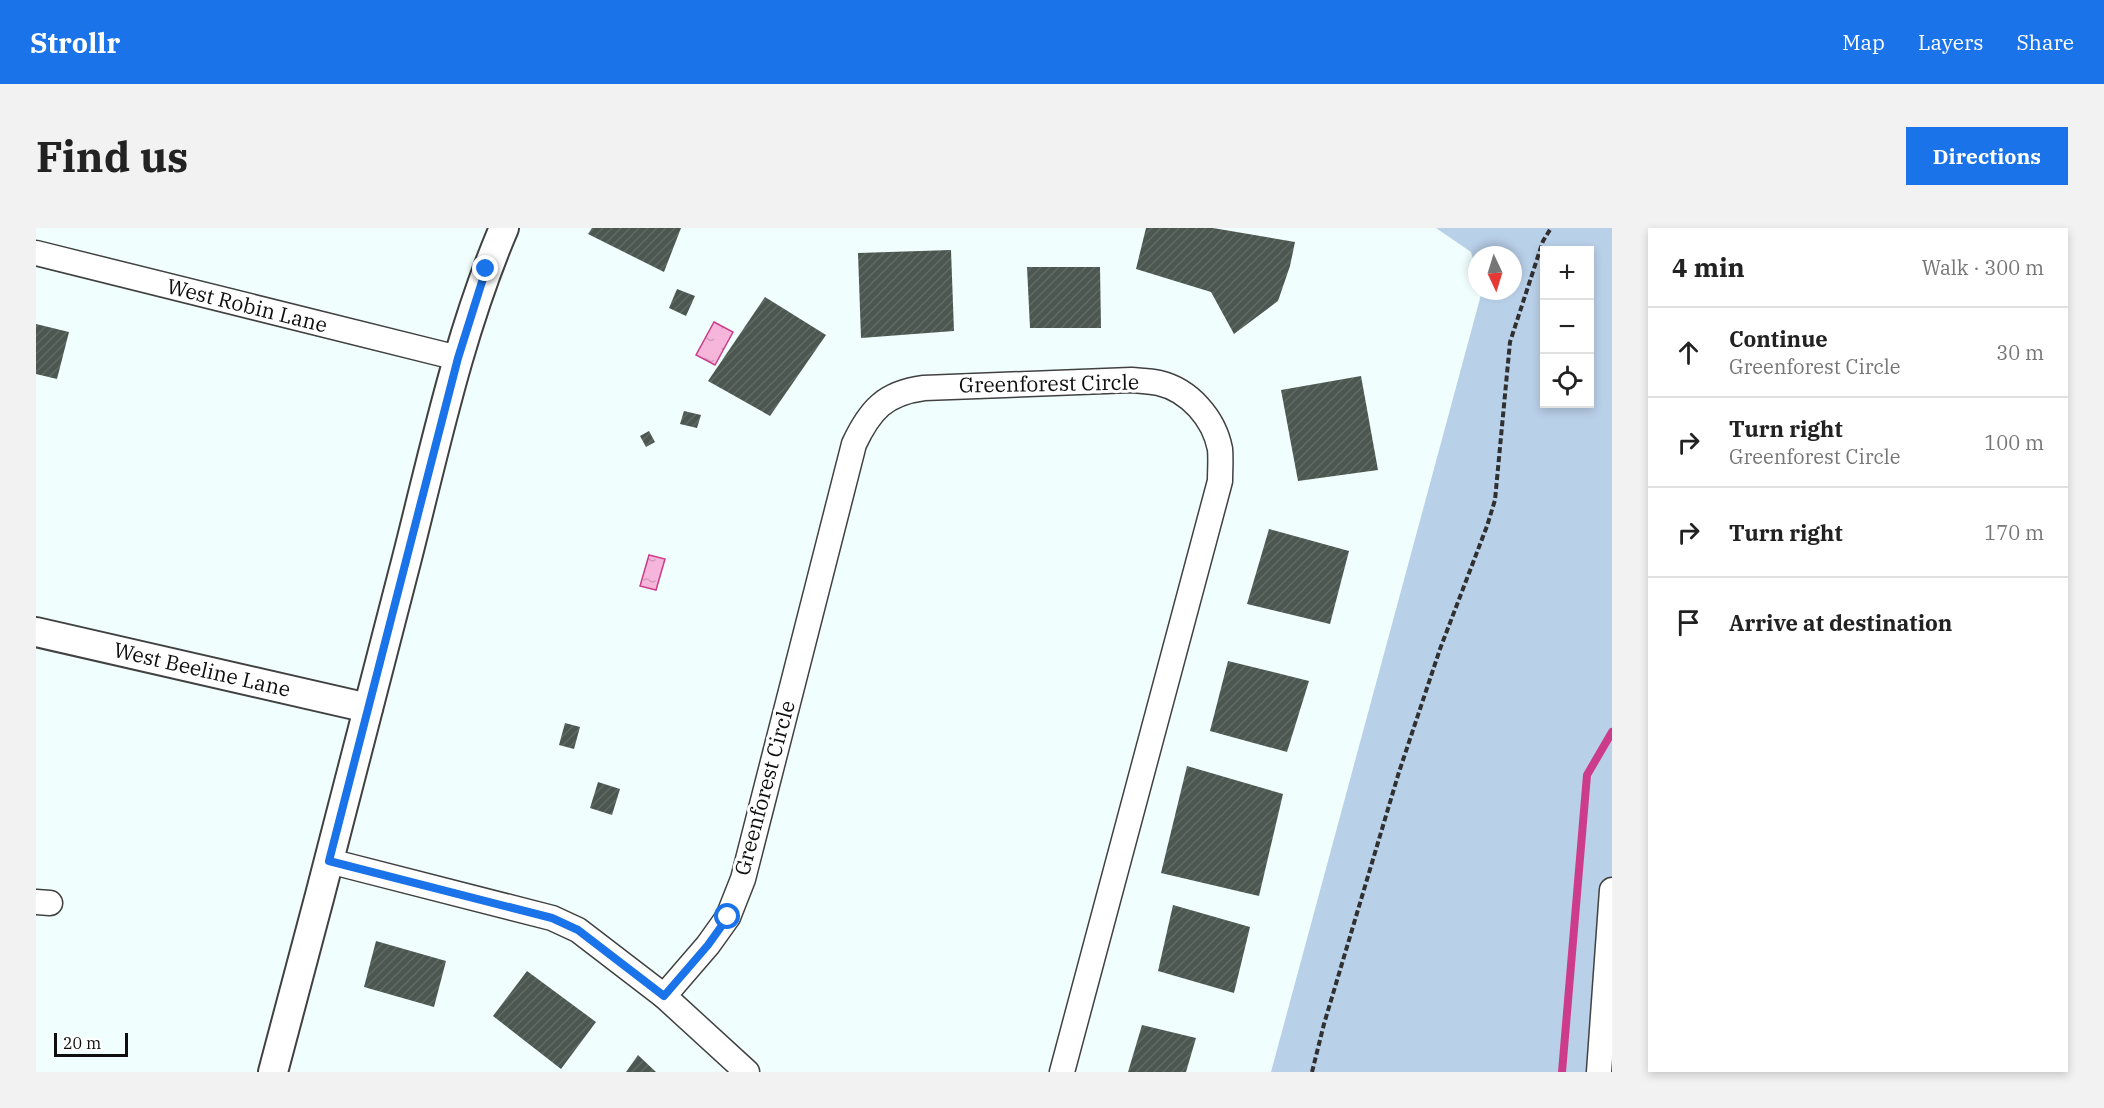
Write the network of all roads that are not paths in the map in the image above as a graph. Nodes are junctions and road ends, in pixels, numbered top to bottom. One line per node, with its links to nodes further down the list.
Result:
1 (504, 228): 3 (street)
2 (36, 253): 3 (street, West Robin Lane)
3 (458, 358): 5 (street)
4 (36, 632): 5 (street, West Beeline Lane)
5 (368, 708): 6 (street)
6 (329, 861): 8 (street); 9 (street)
7 (1612, 890): 12 (street)
8 (664, 996): 10 (street); 11 (street, Greenforest Circle)
9 (273, 1072)
10 (747, 1072)
11 (1062, 1072)
12 (1599, 1072)

